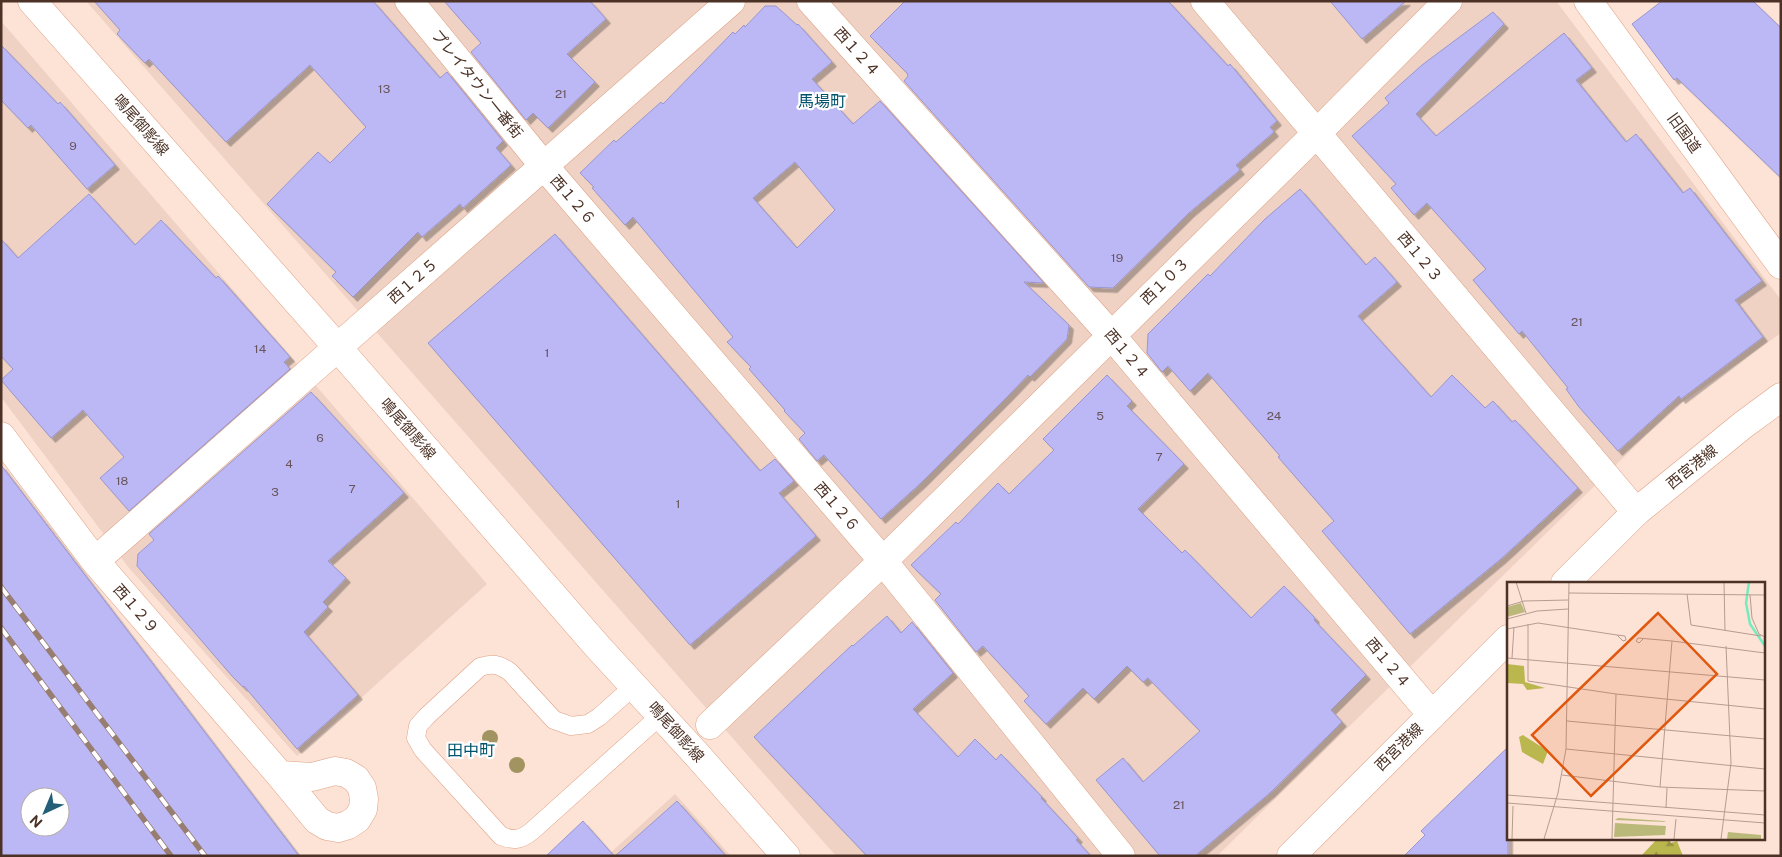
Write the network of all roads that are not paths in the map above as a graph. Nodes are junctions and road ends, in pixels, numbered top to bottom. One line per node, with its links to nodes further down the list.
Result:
1 (32, 1): 12 (street, 鳴尾御影線)
2 (409, 1): 9 (street, プレイタウン一番街)
3 (731, 1): 9 (street, 西１２５)
4 (811, 1): 11 (street, 西１２４)
5 (1205, 1): 8 (street, 西１２３)
6 (1448, 1): 8 (street, 西１０３)
7 (1588, 1): 10 (street, 旧国道)
8 (1316, 134): 11 (street, 西１０３); 15 (street, 西１２３)
9 (544, 166): 12 (street, 西１２５); 16 (street, 西１２６)
10 (1781, 266)
11 (1111, 335): 16 (street, 西１０３); 22 (street, 西１２４)
12 (338, 348): 17 (street, 西１２５); 20 (street, 鳴尾御影線)
13 (1781, 397): 15 (street, 西宮港線)
14 (1, 436): 17 (street, 西１２９)
15 (1636, 512): 18 (street, 西宮港線)
16 (883, 561): 23 (street, 西１０３); 26 (street, 西１２６)
17 (96, 562): 24 (street, 西１２９)
18 (1566, 582)
19 (1507, 640): 22 (street, 西宮港線)
20 (634, 686): 21 (street, 鳴尾御影線); 21 (lane)
21 (661, 715): 25 (street, 鳴尾御影線)
22 (1432, 715): 27 (street, 西宮港線)
23 (710, 725)
24 (280, 775)
25 (786, 856)
26 (1121, 856)
27 (1291, 856)

